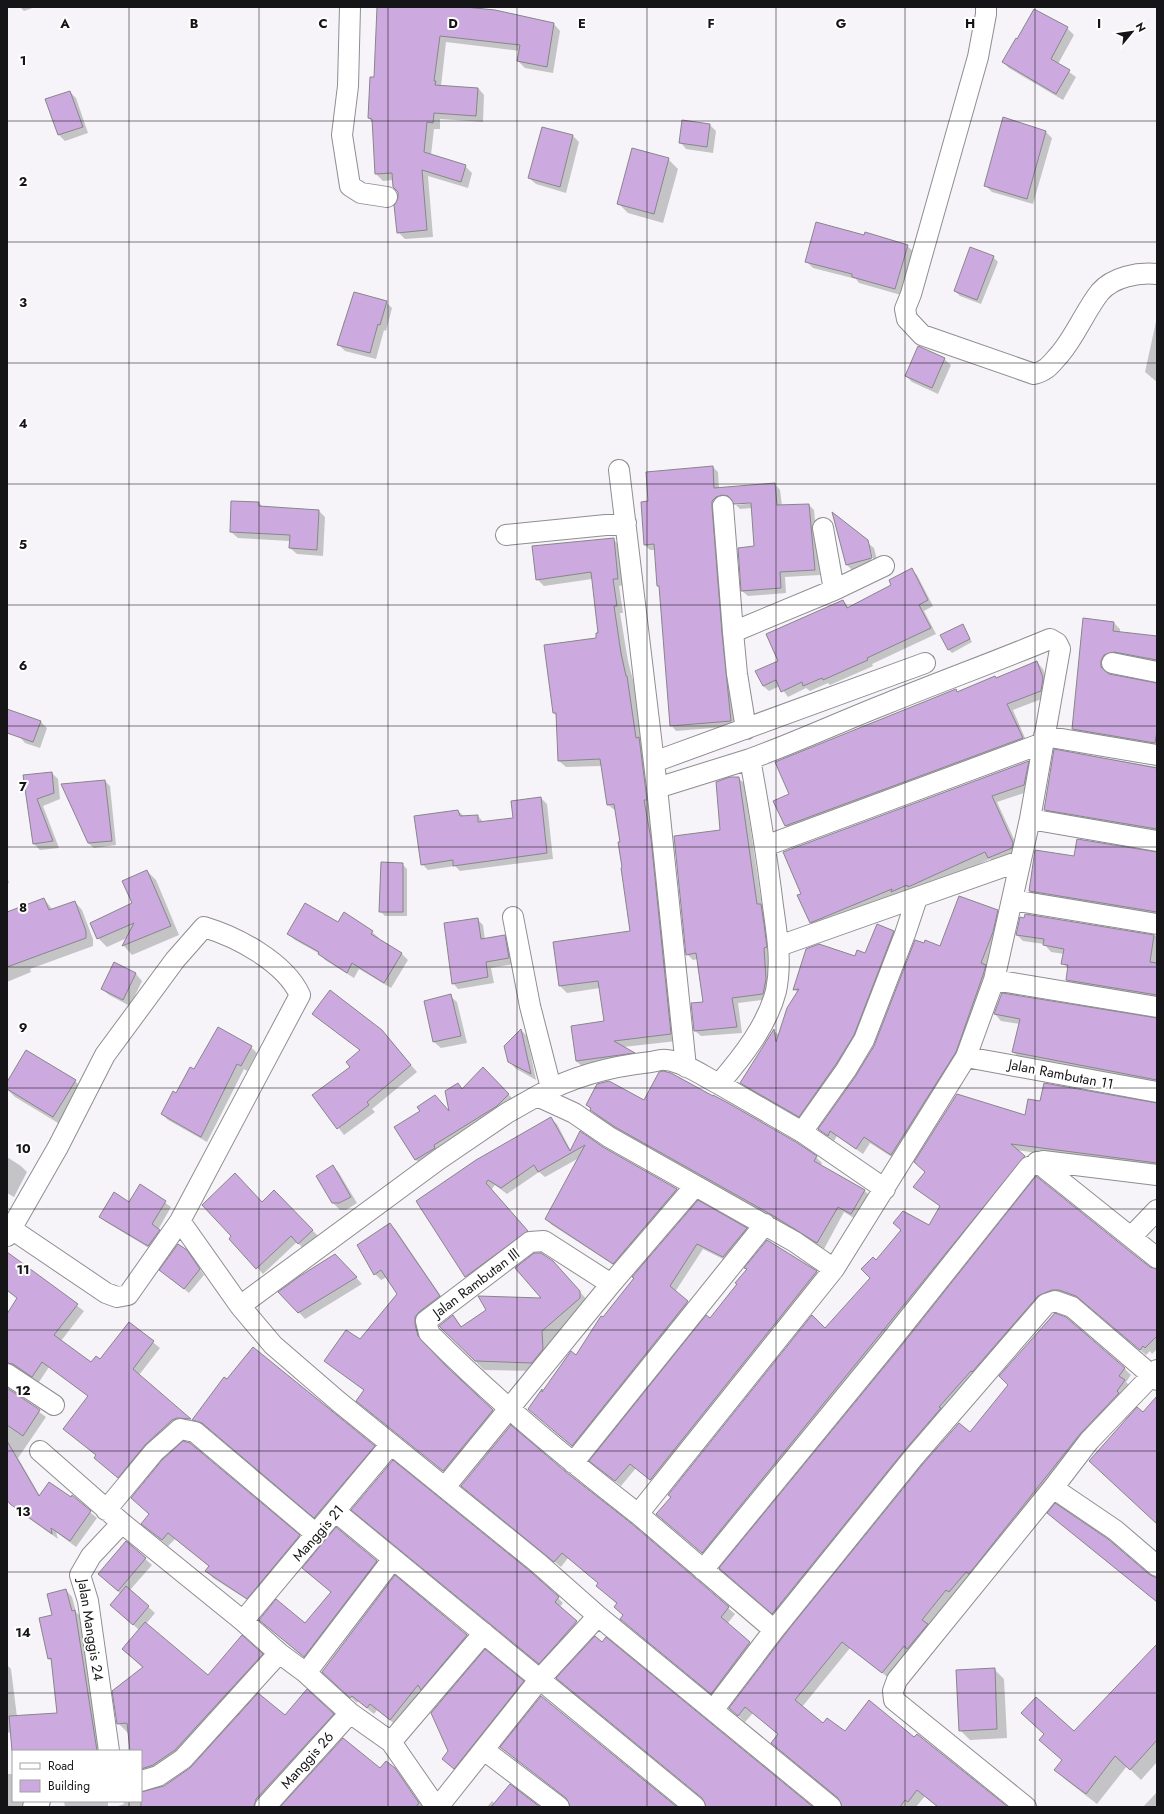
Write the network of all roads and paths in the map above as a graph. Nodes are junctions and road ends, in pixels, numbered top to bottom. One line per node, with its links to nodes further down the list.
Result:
1 (350, 7): 3 (street)
2 (986, 7): 4 (street)
3 (387, 197)
4 (1157, 274)
5 (619, 470): 7 (street)
6 (723, 506): 12 (street)
7 (626, 523): 9 (street); 20 (street)
8 (823, 528): 11 (street)
9 (506, 535)
10 (884, 566): 11 (street)
11 (834, 590): 12 (street)
12 (733, 632): 16 (street)
13 (925, 663): 16 (street)
14 (1112, 663): 15 (street)
15 (1157, 672)
16 (746, 729): 20 (street)
17 (1044, 740): 18 (street); 19 (street); 22 (street); 24 (street)
18 (1157, 755)
19 (750, 759): 21 (street); 24 (street)
20 (654, 762): 21 (street)
21 (657, 788): 34 (street)
22 (1030, 819): 23 (street); 25 (street)
23 (1157, 841)
24 (765, 846): 30 (street)
25 (1020, 861): 26 (street); 27 (street)
26 (917, 898): 30 (street); 38 (street)
27 (1012, 900): 29 (street); 31 (street)
28 (513, 918): 36 (street)
29 (1157, 924)
30 (779, 946): 35 (street)
31 (994, 980): 32 (street); 33 (street)
32 (1157, 1007)
33 (966, 1057): 37 (street, Jalan Rambutan 11); 42 (street)
34 (686, 1067): 35 (street); 36 (street)
35 (719, 1084): 38 (street)
36 (544, 1092): 41 (street); 51 (street)
37 (1157, 1092)
38 (802, 1132): 42 (street)
39 (1037, 1162): 40 (street); 47 (street); 68 (street)
40 (1157, 1175)
41 (695, 1186): 45 (street); 50 (street)
42 (885, 1189): 49 (street)
43 (1157, 1210): 47 (street)
44 (180, 1221): 46 (street); 46 (street); 51 (street)
45 (765, 1224): 49 (street); 58 (street)
46 (9, 1230)
47 (1131, 1237): 48 (street)
48 (1157, 1258)
49 (834, 1269): 63 (street)
50 (611, 1284): 55 (street); 55 (street, Jalan Rambutan Ill)
51 (240, 1306): 56 (street)
52 (7, 1374): 54 (street)
53 (1155, 1375): 60 (street); 71 (street)
54 (54, 1405)
55 (509, 1408): 58 (street); 59 (street)
56 (391, 1444): 59 (street); 62 (street, Manggis 21)
57 (40, 1451): 61 (street)
58 (573, 1463): 63 (street)
59 (445, 1487): 69 (street)
60 (1053, 1488): 67 (street); 87 (street)
61 (106, 1510): 64 (street); 65 (street)
62 (336, 1512): 65 (street, Manggis 21); 66 (street)
63 (638, 1514): 68 (street)
64 (122, 1524): 70 (street); 79 (street, Jalan Manggis 24)
65 (316, 1534): 70 (street, Manggis 21)
66 (392, 1560): 72 (street); 74 (street)
67 (1157, 1566)
68 (703, 1570): 71 (street)
69 (598, 1616): 75 (street); 76 (street)
70 (243, 1621): 73 (street)
71 (774, 1630): 76 (street)
72 (484, 1633): 75 (street); 78 (street)
73 (279, 1653): 74 (street); 81 (street)
74 (306, 1673): 77 (street)
75 (539, 1680): 80 (street); 85 (street)
76 (714, 1709): 86 (street)
77 (350, 1713): 78 (street); 82 (street, Manggis 26)
78 (391, 1742): 83 (street)
79 (109, 1750)
80 (484, 1750): 83 (street); 84 (street)
81 (142, 1781)
82 (265, 1807)
83 (437, 1807)
84 (559, 1807)
85 (695, 1807)
86 (831, 1807)
87 (1026, 1807)

